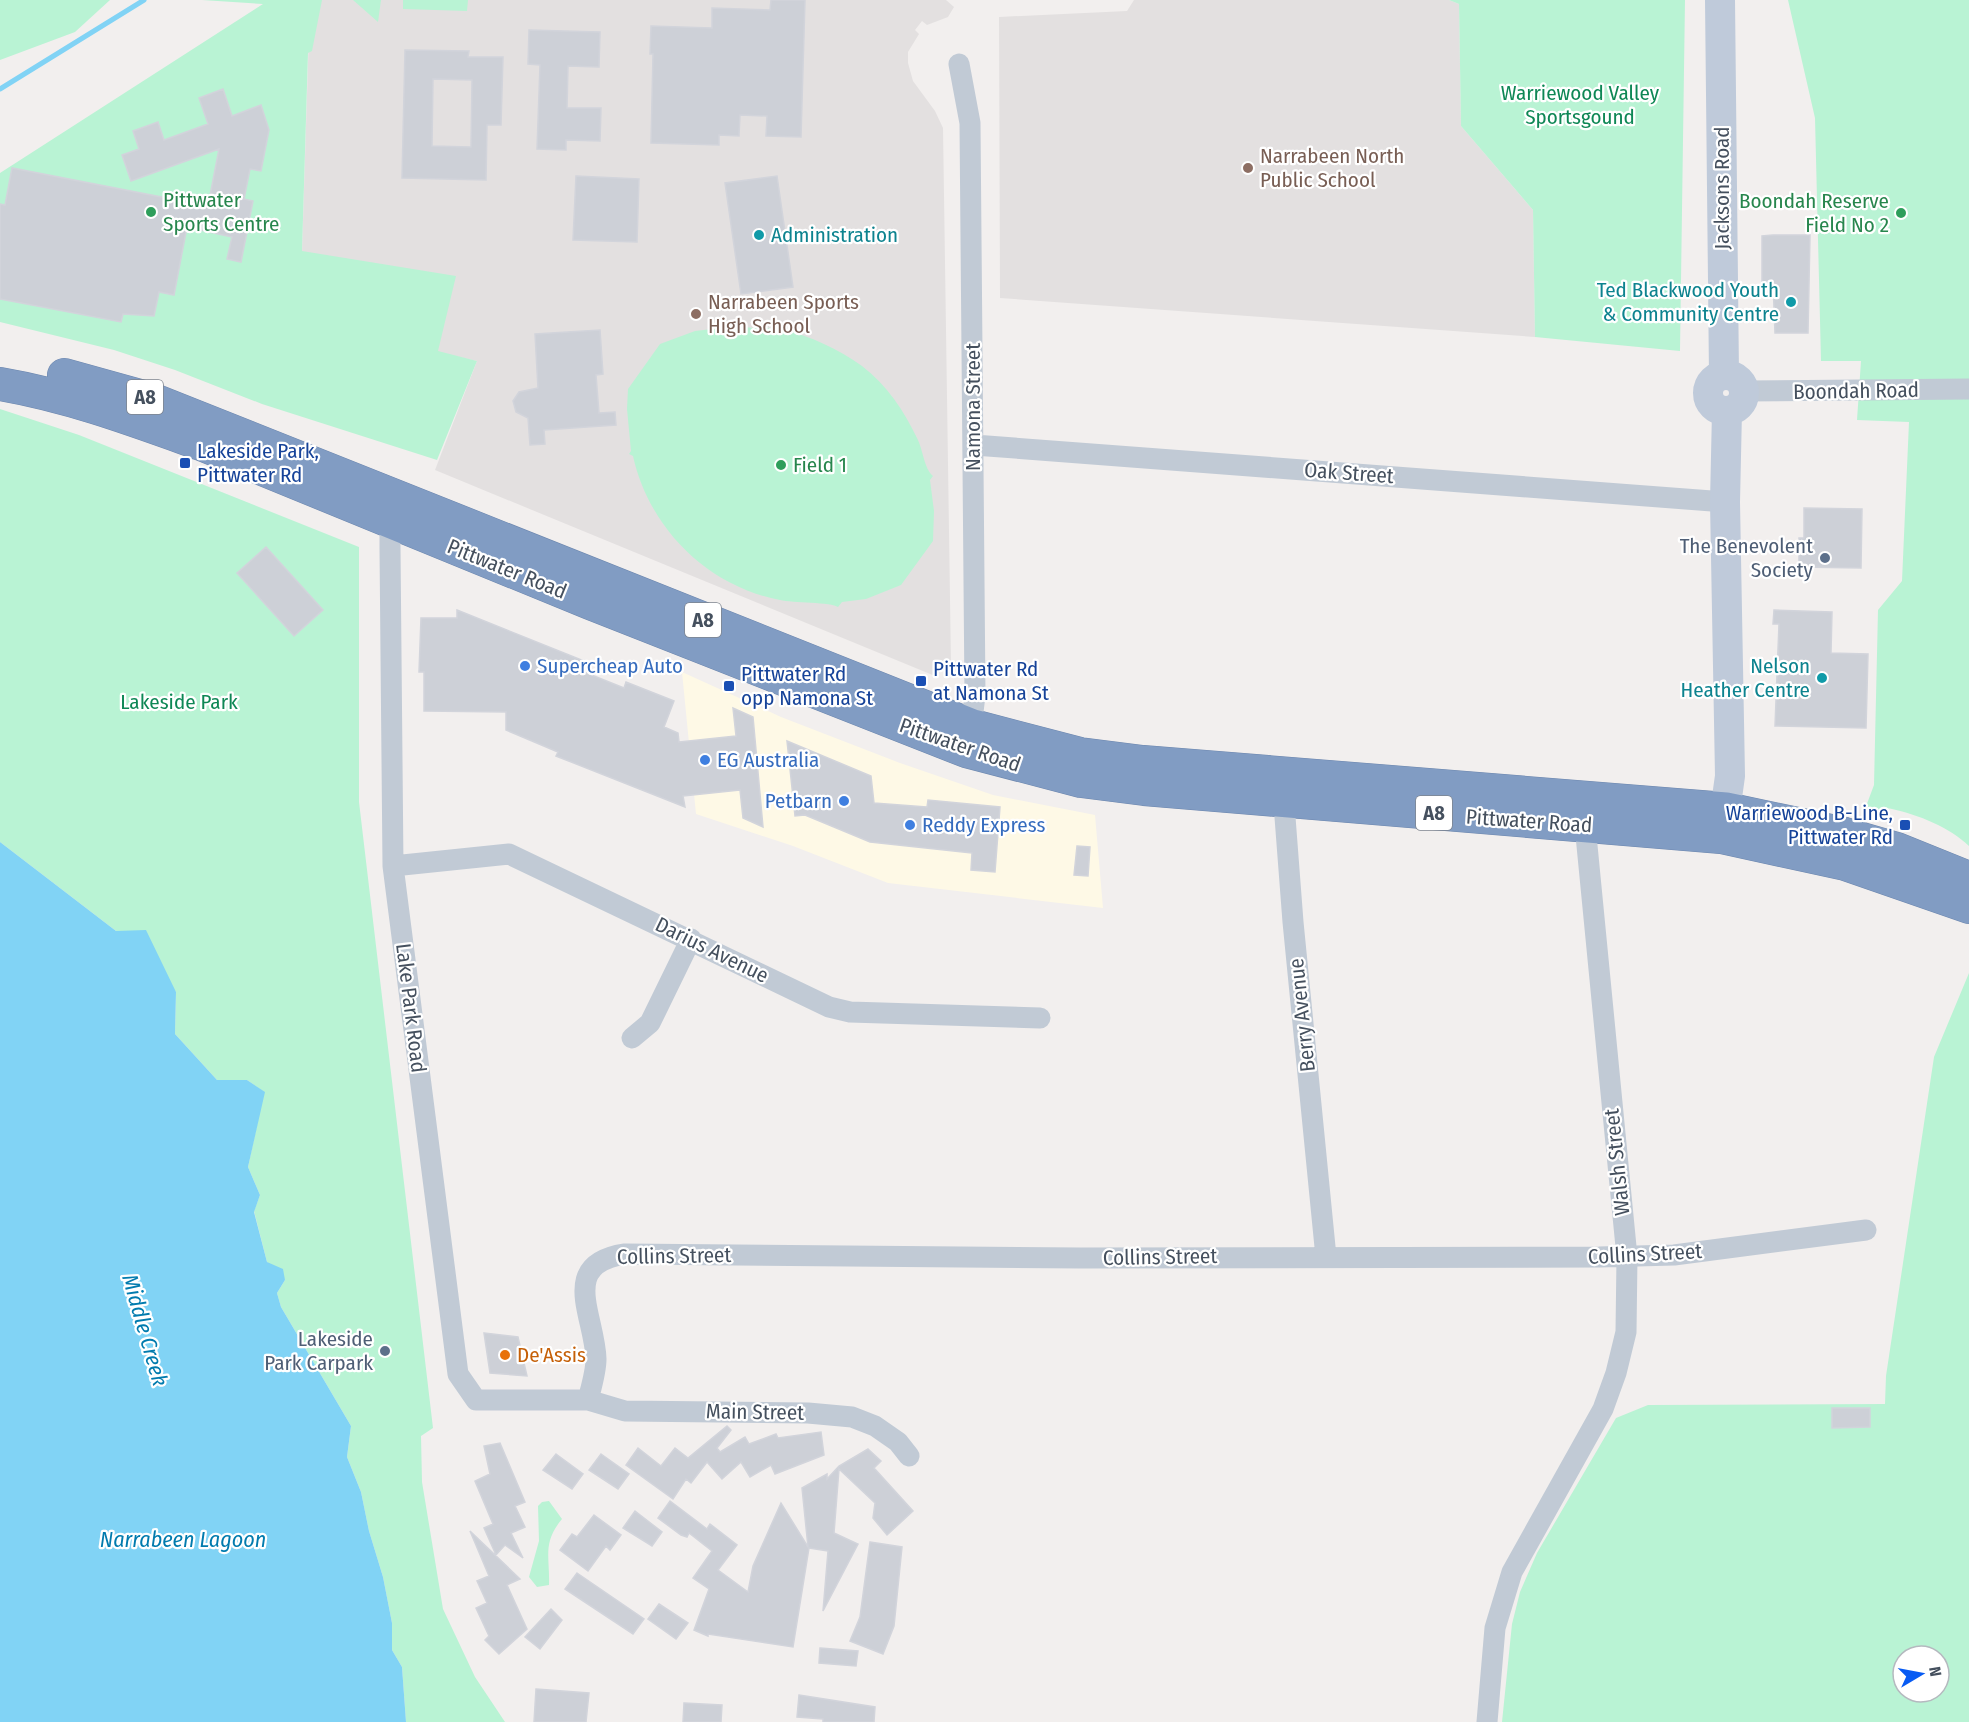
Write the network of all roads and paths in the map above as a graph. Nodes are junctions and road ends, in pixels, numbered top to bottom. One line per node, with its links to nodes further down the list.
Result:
1 (1720, 0): 6 (street, Jacksons Road)
2 (959, 64): 7 (street, Namona Street)
3 (0, 364): 9 (highway, Pittwater Road / A8)
4 (0, 384): 9 (highway, Pittwater Road / A8)
5 (1969, 388): 6 (street, Boondah Road)
6 (1732, 393): 8 (street, Jacksons Road)
7 (974, 445): 8 (street, Oak Street); 10 (street, Namona Street)
8 (1725, 502): 12 (street, Jacksons Road)
9 (395, 509): 10 (highway, Pittwater Road / A8); 14 (street, Lake Park Road)
10 (970, 739): 11 (highway, Pittwater Road / A8)
11 (1283, 787): 12 (highway, Pittwater Road / A8); 13 (highway, Pittwater Road / A8); 21 (street, Berry Avenue)
12 (1723, 823): 13 (highway, Pittwater Road / A8); 15 (highway, Pittwater Road / A8); 16 (highway, Pittwater Road / A8)
13 (1585, 825): 22 (street, Walsh Street)
14 (393, 866): 17 (street, Darius Avenue); 23 (street, Lake Park Road)
15 (1969, 878)
16 (1969, 907)
17 (691, 939): 18 (street, Darius Avenue); 19 (street)
18 (1040, 1018)
19 (632, 1038)
20 (1866, 1230): 22 (street, Collins Street)
21 (1326, 1257): 22 (street, Collins Street); 23 (street, Collins Street)
22 (1627, 1257): 25 (street, Walsh Street)
23 (588, 1400): 24 (street, Main Street)
24 (909, 1456)
25 (1487, 1722)

